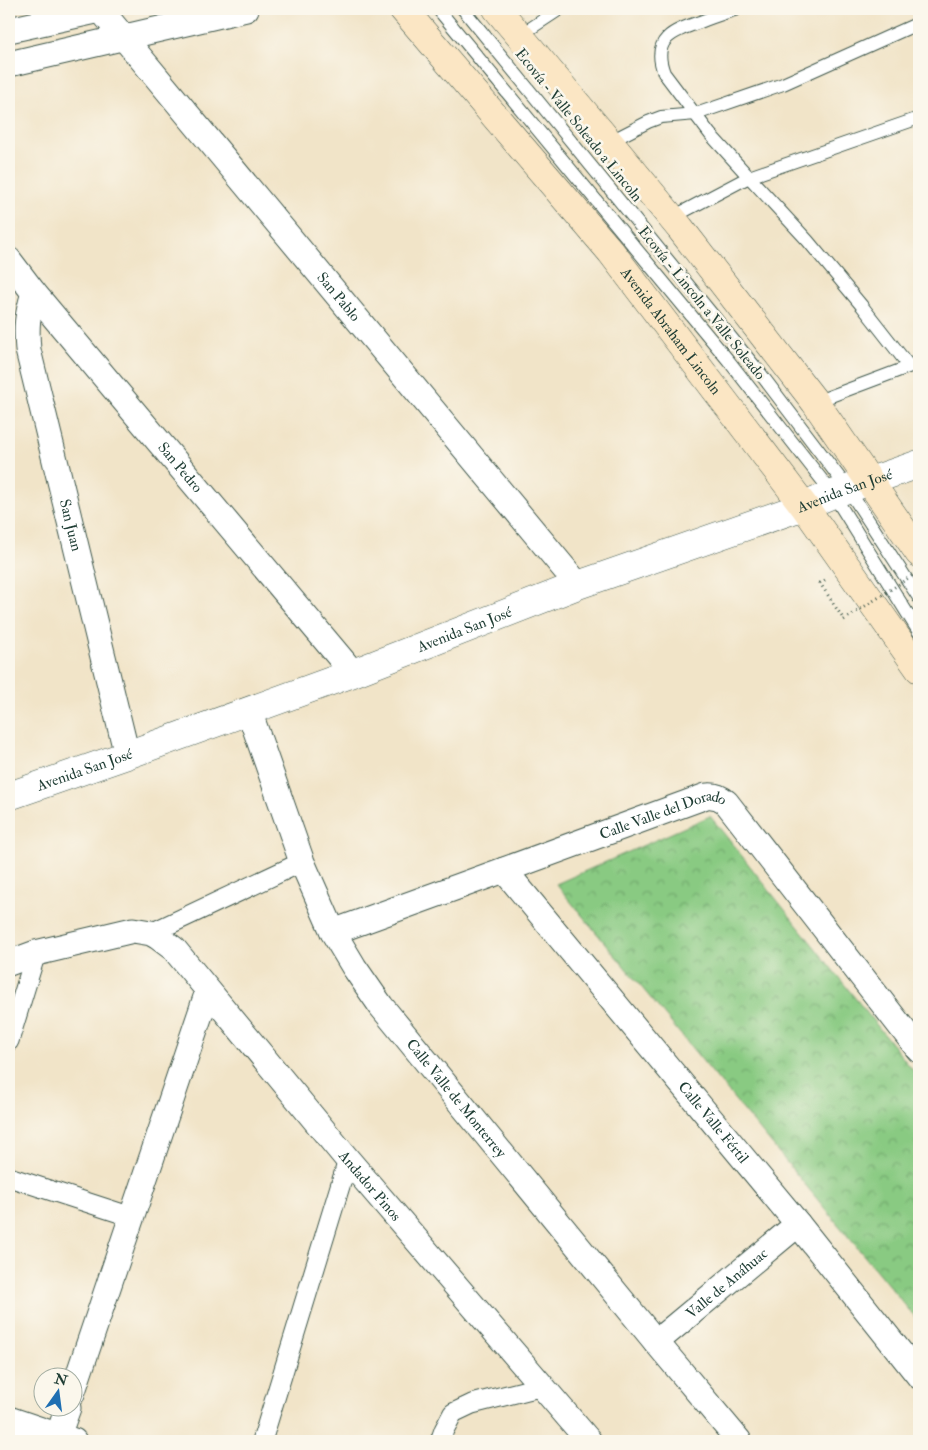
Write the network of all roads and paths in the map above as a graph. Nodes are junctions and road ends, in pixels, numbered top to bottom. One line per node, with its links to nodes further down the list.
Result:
1 (102, 9): 10 (street); 12 (street, San Pablo)
2 (246, 9): 12 (street)
3 (403, 9): 25 (main road, Avenida Abraham Lincoln)
4 (438, 9): 24 (lane, Ecovía - Lincoln a Valle Soleado)
5 (463, 9): 24 (lane, Ecovía - Valle Soleado a Lincoln)
6 (496, 9): 11 (main road)
7 (560, 9): 11 (lane)
8 (737, 9): 14 (lane)
9 (919, 23): 14 (lane)
10 (9, 30)
11 (519, 36): 16 (main road)
12 (125, 38): 13 (street); 29 (street, San Pablo)
13 (9, 64)
14 (696, 114): 16 (lane); 17 (lane)
15 (919, 118): 17 (lane)
16 (609, 142): 18 (main road)
17 (748, 177): 18 (lane); 21 (lane)
18 (672, 218): 22 (main road)
19 (9, 260): 20 (street, San Pedro)
20 (34, 293): 33 (street, San Pedro); 35 (street, San Juan)
21 (914, 364): 22 (lane)
22 (815, 402): 24 (main road)
23 (919, 464): 24 (street, Avenida San José)
24 (851, 488): 25 (street, Avenida San José); 26 (main road); 30 (lane, Ecovía - Valle Soleado a Lincoln); 31 (lane, Ecovía - Lincoln a Valle Soleado)
25 (804, 506): 29 (street, Avenida San José); 32 (main road, Avenida Abraham Lincoln)
26 (919, 553)
27 (919, 571): 28 (path, bridge)
28 (820, 583)
29 (578, 585): 33 (street, Avenida San José)
30 (919, 598)
31 (919, 632)
32 (919, 669)
33 (353, 673): 34 (street, Avenida San José)
34 (249, 710): 35 (street, Avenida San José); 37 (street, Calle Valle de Monterrey)
35 (127, 755): 36 (street, Avenida San José)
36 (9, 796)
37 (302, 862): 39 (street, Calle Valle de Monterrey); 40 (street)
38 (504, 870): 39 (street, Calle Valle del Dorado); 45 (street, Calle Valle del Dorado); 49 (street, Calle Valle Fértil)
39 (333, 932): 50 (street, Calle Valle de Monterrey)
40 (151, 933): 41 (street); 43 (street, Andador Pinos)
41 (36, 953): 42 (street); 44 (street)
42 (9, 963)
43 (208, 991): 46 (street, Andador Pinos); 48 (street)
44 (9, 1041)
45 (919, 1050)
46 (348, 1160): 53 (street, Andador Pinos); 57 (street)
47 (9, 1177): 48 (street)
48 (132, 1217): 51 (street)
49 (798, 1224): 50 (street, Valle de Anáhuac); 52 (street, Calle Valle Fértil)
50 (656, 1342): 60 (street, Calle Valle de Monterrey)
51 (81, 1368)
52 (919, 1376)
53 (543, 1386): 58 (street); 59 (street, Andador Pinos)
54 (66, 1418): 56 (street)
55 (9, 1419): 56 (street)
56 (63, 1439)
57 (262, 1441)
58 (440, 1441)
59 (589, 1441)
60 (739, 1441)

